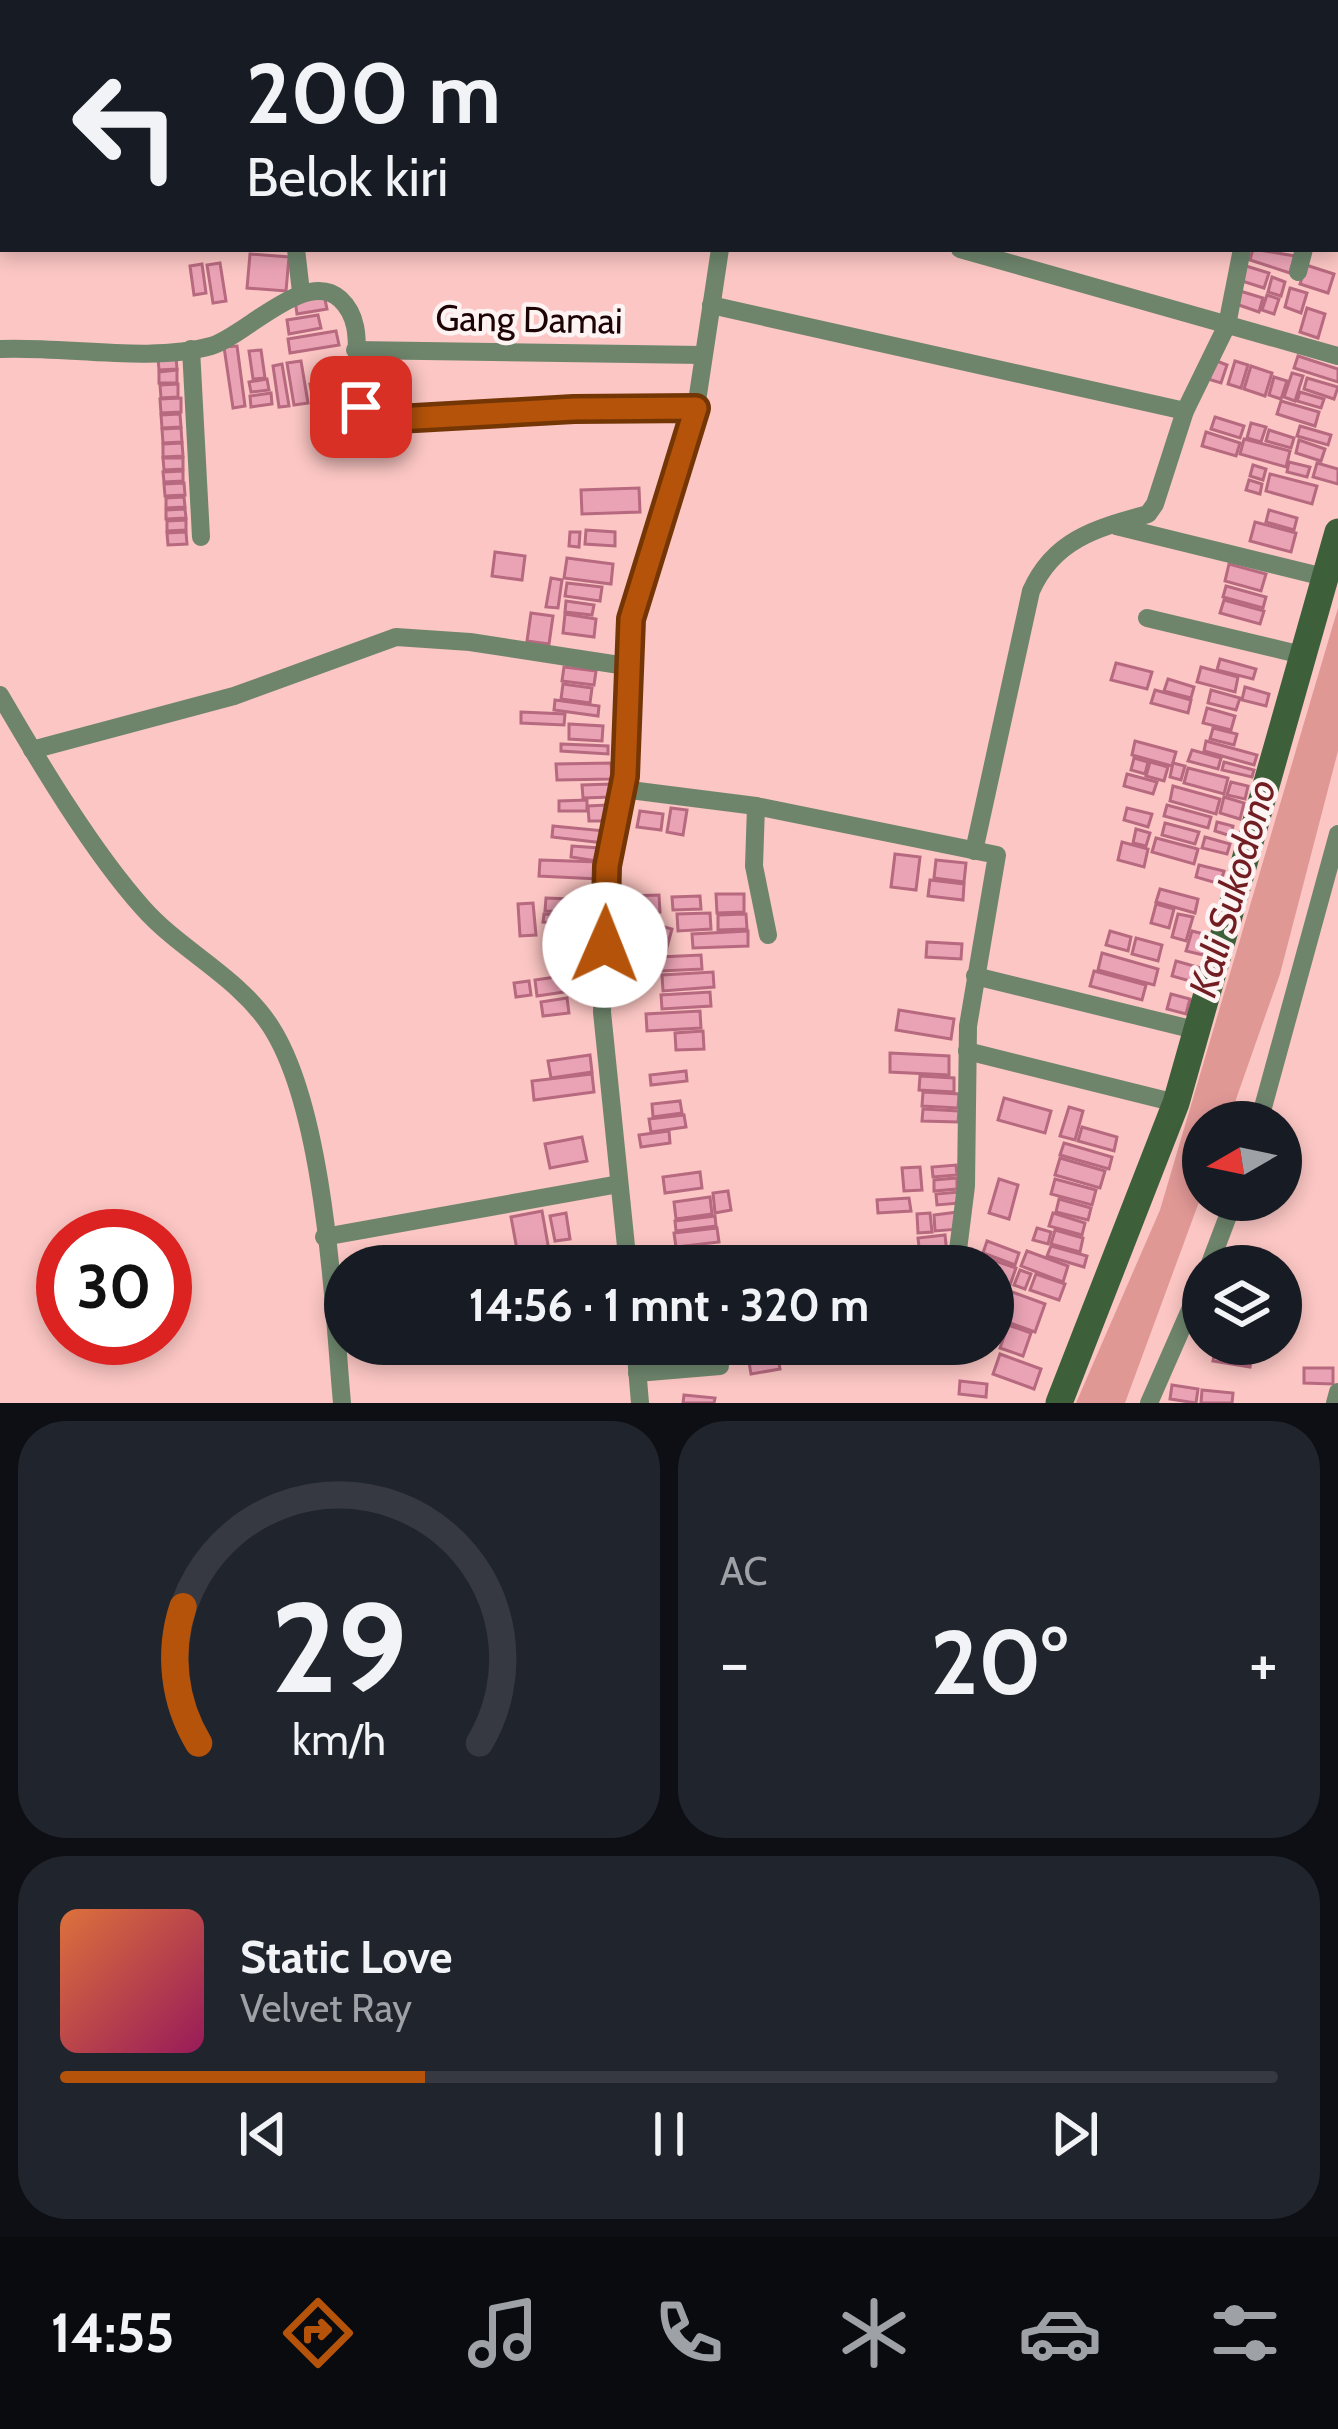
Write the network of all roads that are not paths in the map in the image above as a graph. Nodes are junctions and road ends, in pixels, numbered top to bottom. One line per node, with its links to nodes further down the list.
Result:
1 (296, 252): 7 (street)
2 (720, 252): 8 (street)
3 (971, 252): 9 (street)
4 (1241, 252): 9 (street)
5 (1303, 252): 6 (street)
6 (1298, 272)
7 (301, 292): 11 (street); 12 (street)
8 (711, 304): 13 (street); 16 (street)
9 (1227, 325): 14 (street); 16 (street)
10 (0, 349): 11 (street)
11 (190, 349): 19 (street)
12 (355, 350): 13 (street, Gang Damai); 15 (street)
13 (702, 355): 15 (street)
14 (1338, 356)
15 (696, 408): 23 (street)
16 (1185, 411): 17 (street)
17 (1106, 524): 20 (street); 29 (street)
18 (1338, 532): 20 (main road)
19 (201, 537)
20 (1324, 577): 22 (main road)
21 (1147, 618): 22 (street)
22 (1303, 655): 33 (main road)
23 (626, 666): 25 (street); 26 (street)
24 (0, 695): 25 (street)
25 (32, 750): 38 (street)
26 (622, 789): 27 (street); 37 (street)
27 (757, 806): 29 (street); 31 (street)
28 (1338, 834): 30 (street)
29 (974, 850): 32 (street)
30 (1329, 908): 35 (street)
31 (768, 935)
32 (975, 976): 33 (street); 34 (street)
33 (1195, 1030): 36 (main road)
34 (967, 1051): 36 (street); 40 (street)
35 (1266, 1101)
36 (1176, 1102): 48 (main road)
37 (619, 1184): 38 (street); 39 (street)
38 (324, 1238): 46 (street)
39 (626, 1245)
40 (959, 1245)
41 (1182, 1328): 49 (street)
42 (636, 1365): 44 (street)
43 (720, 1366): 44 (street)
44 (637, 1372): 47 (street)
45 (1338, 1393): 50 (street)
46 (342, 1403)
47 (640, 1403)
48 (1059, 1403)
49 (1149, 1403)
50 (1335, 1403)

